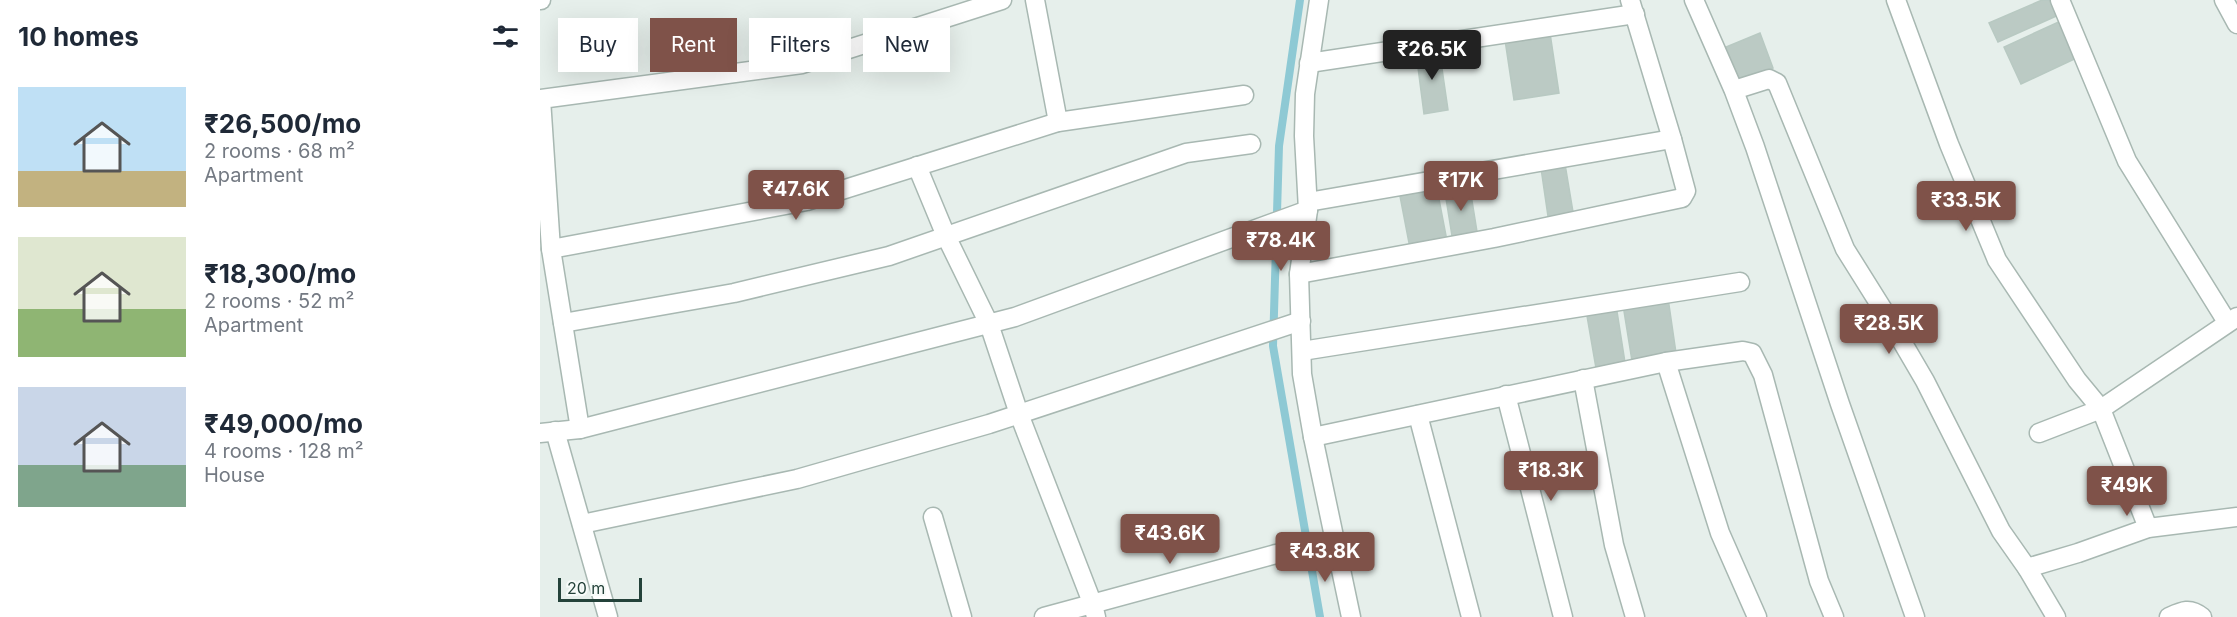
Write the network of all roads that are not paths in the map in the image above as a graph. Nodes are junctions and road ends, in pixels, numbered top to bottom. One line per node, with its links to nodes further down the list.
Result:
1 (1002, 0): 12 (street)
2 (1035, 0): 14 (street)
3 (1319, 0): 10 (street)
4 (1694, 0): 11 (street)
5 (1896, 0): 31 (street)
6 (2060, 0): 23 (street)
7 (2224, 0): 9 (street)
8 (1632, 7): 10 (street); 15 (street)
9 (2237, 24)
10 (1309, 63): 18 (street)
11 (1734, 90): 43 (street); 54 (street)
12 (541, 95): 20 (street)
13 (1244, 95): 14 (street)
14 (1058, 122): 17 (street)
15 (1672, 139): 18 (street); 21 (street)
16 (1251, 144): 19 (street)
17 (917, 166): 19 (street); 20 (street)
18 (1306, 208): 21 (street); 25 (street)
19 (946, 236): 24 (street); 25 (street)
20 (550, 249): 24 (street)
21 (1299, 274): 26 (street)
22 (1740, 282): 27 (street)
23 (2232, 320): 31 (street)
24 (563, 323): 34 (street)
25 (989, 324): 32 (street); 34 (street)
26 (1294, 324): 27 (street); 32 (street)
27 (1302, 351): 37 (street)
28 (1666, 362): 29 (street); 52 (street); 53 (street)
29 (1583, 379): 30 (street); 51 (street)
30 (1506, 395): 33 (street); 50 (street)
31 (2101, 410): 36 (street); 41 (street)
32 (1019, 414): 40 (street); 44 (street)
33 (1418, 415): 37 (street); 49 (street)
34 (580, 429): 35 (street)
35 (548, 432): 40 (street)
36 (2039, 433)
37 (1313, 437): 42 (street)
38 (933, 517): 46 (street)
39 (2237, 517): 41 (street)
40 (582, 524): 45 (street)
41 (2148, 528): 43 (street)
42 (1335, 541): 44 (street); 48 (street)
43 (2027, 567): 55 (street)
44 (1094, 611): 47 (street)
45 (608, 617)
46 (962, 617)
47 (1044, 617)
48 (1351, 617)
49 (1471, 617)
50 (1563, 617)
51 (1635, 617)
52 (1757, 617)
53 (1834, 617)
54 (1915, 617)
55 (2056, 617)
56 (2169, 617): 57 (street)
57 (2202, 617)

